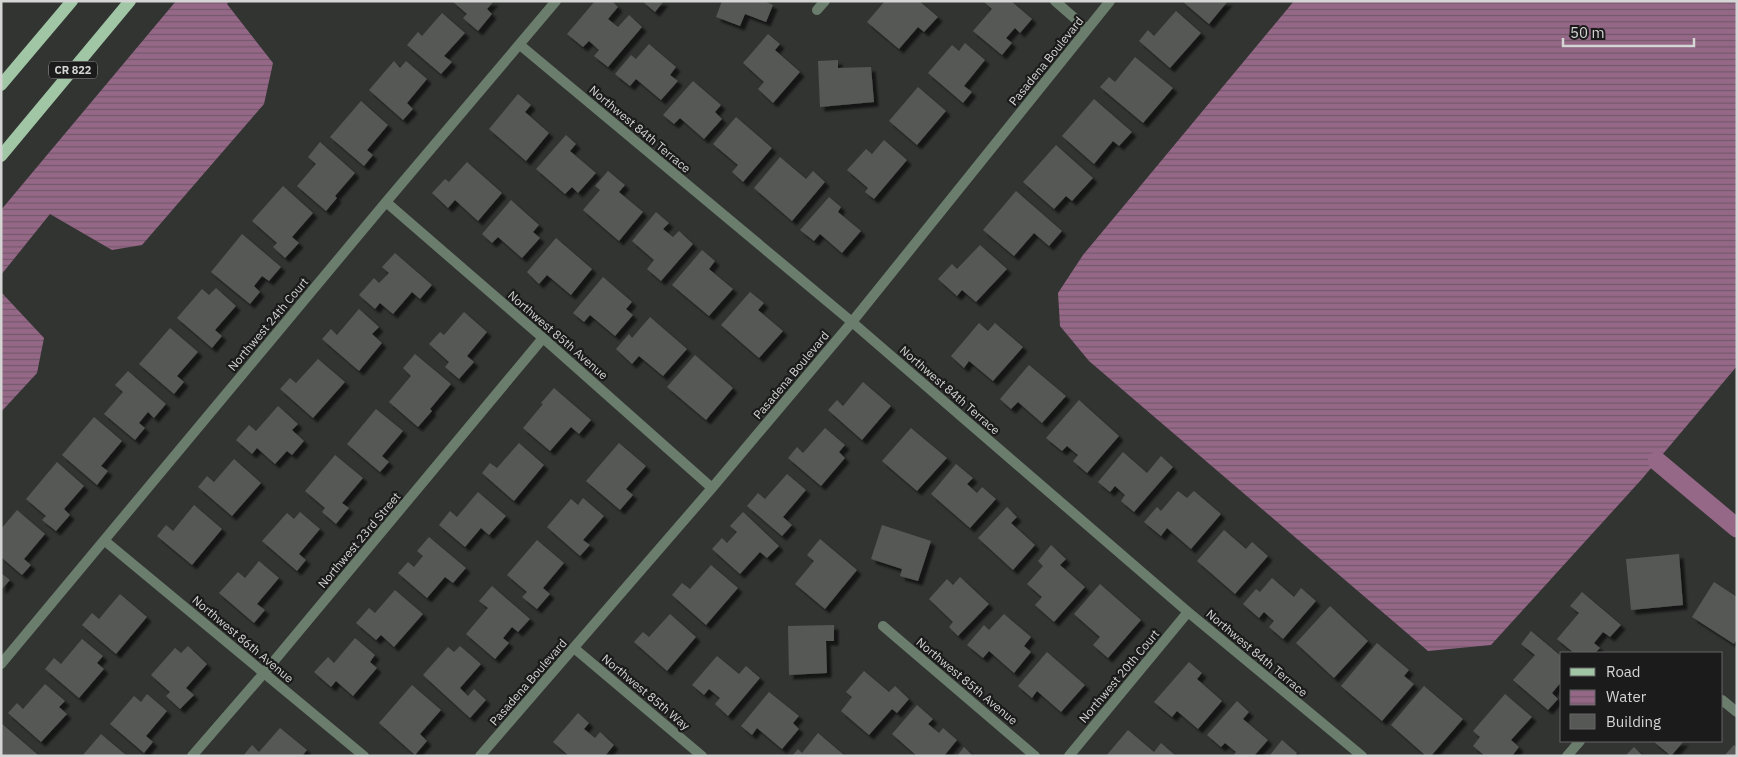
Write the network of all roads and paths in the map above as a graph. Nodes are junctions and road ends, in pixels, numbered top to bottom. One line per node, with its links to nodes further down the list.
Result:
1 (72, 1): 10 (main road)
2 (130, 1): 11 (main road, CR 822)
3 (556, 1): 9 (street, Northwest 24th Court)
4 (825, 1): 7 (street)
5 (1055, 1): 8 (street)
6 (1110, 1): 8 (street, Pasadena Boulevard)
7 (817, 10)
8 (1087, 29): 13 (street, Pasadena Boulevard)
9 (520, 45): 12 (street, Northwest 24th Court); 13 (street, Northwest 84th Terrace)
10 (1, 85)
11 (1, 156)
12 (386, 202): 14 (street, Northwest 85th Avenue); 16 (street, Northwest 24th Court)
13 (852, 322): 15 (street, Pasadena Boulevard); 17 (street, Northwest 84th Terrace)
14 (543, 338): 15 (street, Northwest 85th Avenue); 21 (street, Northwest 23rd Street)
15 (712, 488): 19 (street, Pasadena Boulevard)
16 (106, 541): 20 (street, Northwest 24th Court); 21 (street, Northwest 86th Avenue)
17 (1188, 612): 30 (street, Northwest 20th Court); 31 (street, Northwest 84th Terrace)
18 (883, 626): 29 (street, Northwest 85th Avenue)
19 (574, 648): 27 (street, Pasadena Boulevard); 28 (street, Northwest 85th Way)
20 (1, 664)
21 (264, 673): 25 (street, Northwest 23rd Street); 26 (street, Northwest 86th Avenue)
22 (1723, 701): 23 (street)
23 (1737, 712)
24 (1579, 742): 32 (street)
25 (192, 756)
26 (364, 756)
27 (480, 756)
28 (702, 756)
29 (1035, 756)
30 (1069, 756)
31 (1362, 756)
32 (1567, 756)

